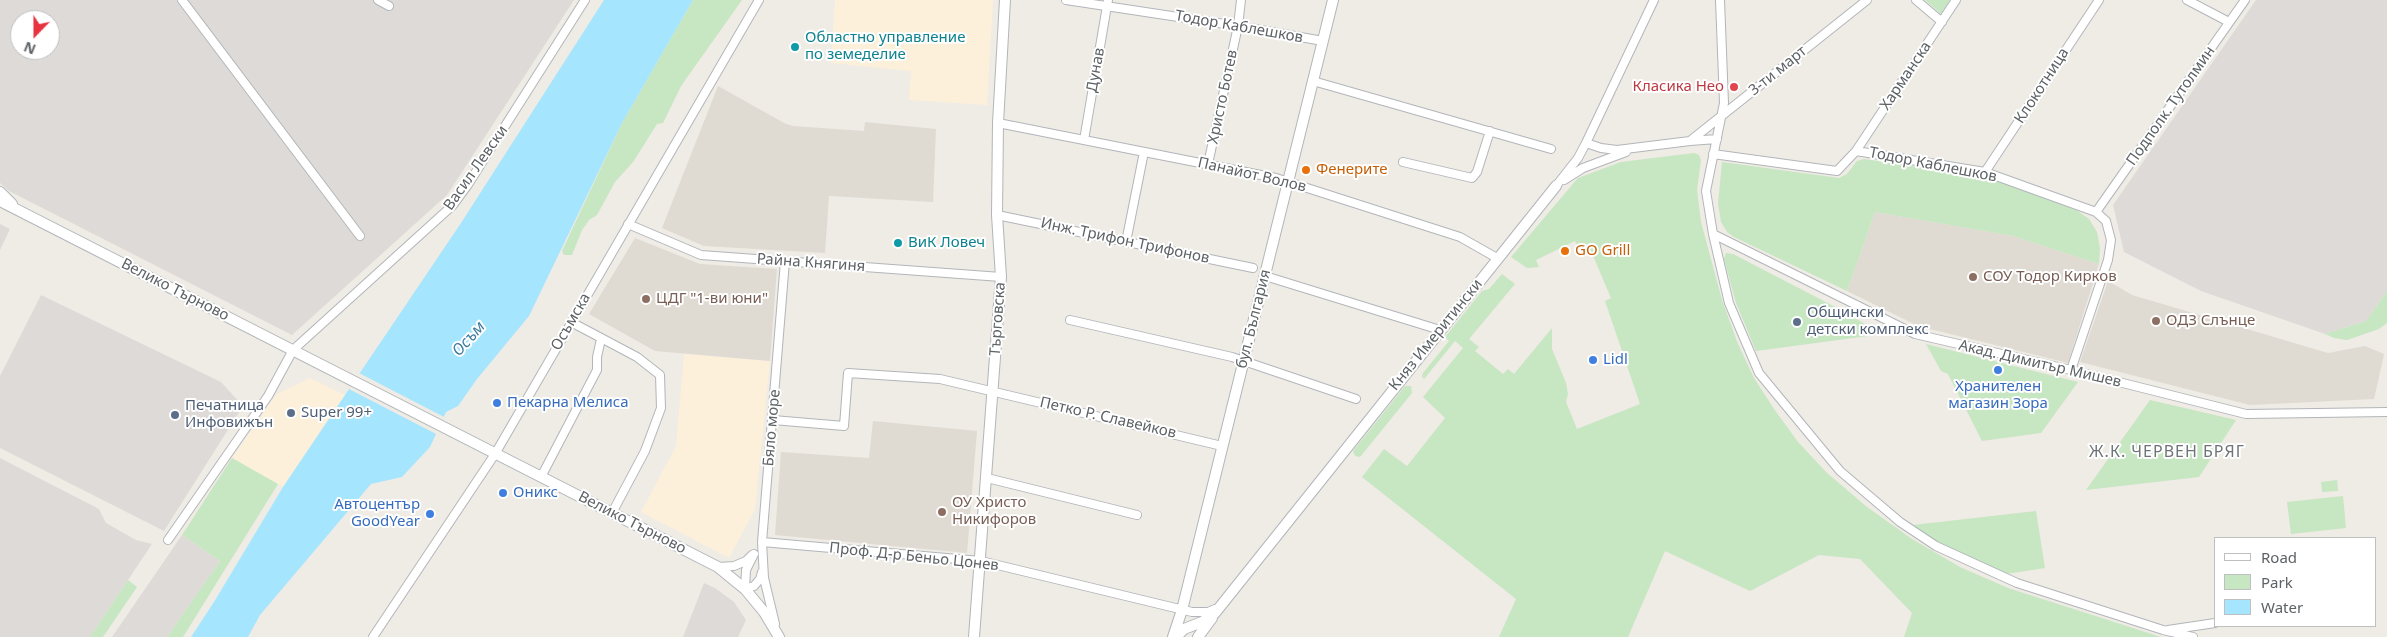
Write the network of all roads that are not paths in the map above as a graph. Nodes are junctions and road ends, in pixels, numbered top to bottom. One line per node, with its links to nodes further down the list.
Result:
1 (182, 0): 49 (street)
2 (378, 0): 18 (street)
3 (585, 0): 60 (street, Васил Левски)
4 (759, 0): 47 (street, Осъмска)
5 (1006, 0): 25 (street, Търговска)
6 (1066, 0): 17 (street, Тодор Каблешков)
7 (1241, 0): 21 (street, Христо Ботев)
8 (1333, 0): 22 (street, бул. България)
9 (1654, 0): 30 (street, Княз Имеритински)
10 (1720, 0): 24 (street)
11 (1867, 0): 24 (street, 3-ти март)
12 (1916, 0): 19 (street)
13 (1956, 0): 19 (street, Харманска)
14 (2099, 0): 38 (street, Клокотница)
15 (2187, 0): 20 (street)
16 (2245, 0): 20 (street, Подполк. Тутолмин)
17 (1107, 3): 21 (street, Тодор Каблешков); 27 (street, Дунав)
18 (389, 6)
19 (1942, 22): 33 (street, Харманска)
20 (2230, 22): 45 (street, Подполк. Тутолмин)
21 (1238, 26): 22 (street, Тодор Каблешков); 37 (street, Христо Ботев)
22 (1323, 41): 23 (street, бул. България)
23 (1313, 81): 26 (street); 39 (street, бул. България)
24 (1722, 115): 28 (street); 29 (street, 3-ти март)
25 (998, 123): 27 (street, Панайот Волов); 46 (street, Търговска)
26 (1490, 131): 31 (street); 36 (street)
27 (1084, 140): 34 (street, Панайот Волов)
28 (1717, 140): 29 (street); 35 (street)
29 (1690, 141): 32 (street)
30 (1586, 142): 32 (street); 40 (street, Княз Имеритински)
31 (1551, 149)
32 (1633, 150): 40 (street)
33 (1856, 151): 35 (street, Тодор Каблешков); 38 (street, Тодор Каблешков)
34 (1144, 152): 37 (street, Панайот Волов); 50 (street)
35 (1713, 154): 48 (street)
36 (1403, 162)
37 (1208, 164): 39 (street, Панайот Волов)
38 (1985, 172): 45 (street, Тодор Каблешков)
39 (1288, 181): 51 (street, Панайот Волов); 54 (street, бул. България)
40 (1556, 186): 51 (street, Княз Имеритински)
41 (0, 192): 44 (street)
42 (0, 201): 44 (street, Велико Търново)
43 (0, 207): 44 (street)
44 (20, 211): 60 (street, Велико Търново)
45 (2096, 212): 62 (street)
46 (997, 215): 50 (street, Инж. Трифон Трифонов); 55 (street, Търговска)
47 (628, 224): 52 (street, Райна Княгиня); 57 (street, Осъмска)
48 (1713, 234): 62 (street, Акад. Димитър Мишев); 84 (street)
49 (360, 236)
50 (1126, 242): 53 (street, Инж. Трифон Трифонов)
51 (1497, 258): 58 (street, Княз Имеритински)
52 (785, 261): 55 (street, Райна Княгиня); 66 (street, Бяло море)
53 (1252, 268)
54 (1264, 276): 58 (street); 61 (street, бул. България)
55 (1001, 277): 63 (street, Търговска)
56 (1070, 320): 61 (street)
57 (570, 322): 59 (street); 68 (street, Осъмска)
58 (1440, 330): 80 (street, Княз Имеритински)
59 (601, 339): 69 (street); 71 (street)
60 (293, 350): 68 (street, Велико Търново); 73 (street, Васил Левски)
61 (1243, 361): 64 (street); 67 (street, бул. България)
62 (2071, 370): 65 (street, Акад. Димитър Мишев)
63 (993, 391): 66 (street, Петко Р. Славейков); 67 (street, Петко Р. Славейков); 70 (street, Търговска)
64 (1356, 399)
65 (2387, 412)
66 (773, 420): 74 (street, Бяло море)
67 (1222, 446): 81 (street, бул. България)
68 (495, 454): 69 (street, Велико Търново); 85 (street, Осъмска)
69 (541, 478): 71 (street, Велико Търново)
70 (987, 478): 72 (street); 76 (street, Търговска)
71 (612, 514): 77 (street, Велико Търново)
72 (1138, 515)
73 (168, 540)
74 (762, 542): 75 (street, Бяло море); 76 (street, Проф. Д-р Беньо Цонев); 78 (street)
75 (754, 554): 77 (street, Бяло море); 79 (street)
76 (981, 561): 81 (street, Проф. Д-р Беньо Цонев); 87 (street, Търговска)
77 (718, 567): 79 (street, Велико Търново)
78 (764, 567): 79 (street); 86 (street)
79 (745, 589): 86 (street, Велико Търново)
80 (1228, 598): 81 (street, Проф. Д-р Беньо Цонев); 82 (street, Княз Имеритински)
81 (1182, 610): 88 (street, бул. България)
82 (1215, 613): 88 (street, Княз Имеритински); 89 (street)
83 (2214, 623): 84 (street)
84 (2163, 630): 90 (street)
85 (374, 637)
86 (778, 637)
87 (974, 637)
88 (1175, 637)
89 (1198, 637)
90 (2193, 637)

